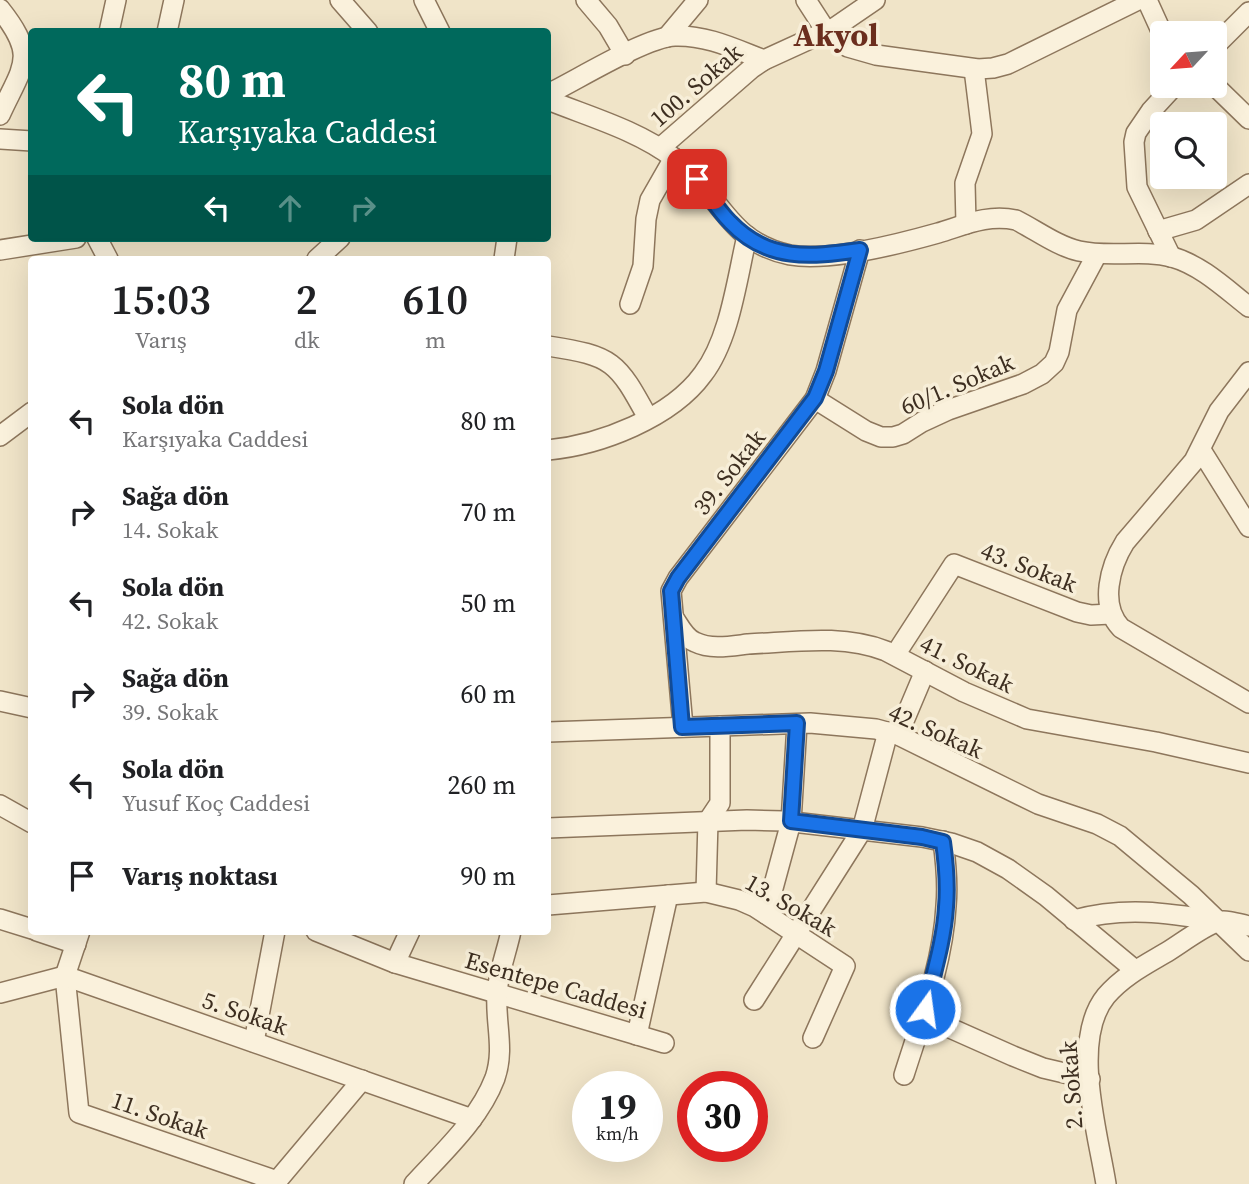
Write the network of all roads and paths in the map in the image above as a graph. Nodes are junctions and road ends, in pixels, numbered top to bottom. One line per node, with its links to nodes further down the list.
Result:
1 (116, 0): 14 (street)
2 (174, 0): 15 (street)
3 (340, 0): 16 (street)
4 (424, 0): 17 (street)
5 (698, 0): 20 (street)
6 (806, 0): 18 (street)
7 (875, 0): 18 (street, 100. Sokak)
8 (1138, 0): 23 (street)
9 (1147, 0): 13 (street)
10 (597, 4): 21 (street)
11 (0, 9): 28 (street)
12 (1249, 12): 19 (street)
13 (1157, 21)
14 (110, 28)
15 (168, 28)
16 (364, 28)
17 (438, 28)
18 (826, 31): 22 (street, 100. Sokak); 23 (street)
19 (1227, 34)
20 (667, 37): 21 (street); 22 (street)
21 (625, 55): 24 (street)
22 (764, 60): 32 (street, 100. Sokak)
23 (974, 69): 34 (street)
24 (551, 92)
25 (1227, 97): 29 (street)
26 (1163, 98): 35 (street)
27 (551, 101): 32 (street)
28 (0, 115)
29 (1249, 118)
30 (0, 139): 31 (street)
31 (28, 141)
32 (667, 153): 36 (street); 44 (street, 100. Sokak)
33 (1249, 184): 35 (street)
34 (966, 223): 40 (street); 41 (street)
35 (1158, 231): 43 (street)
36 (747, 236): 40 (street); 50 (street)
37 (50, 242): 39 (street)
38 (336, 242): 42 (street)
39 (0, 250)
40 (860, 250): 48 (street, 39. Sokak)
41 (1097, 254): 43 (street); 48 (street, 60/1. Sokak)
42 (320, 256)
43 (1171, 257): 45 (street)
44 (630, 304)
45 (1249, 307)
46 (551, 346): 50 (street)
47 (1249, 372): 53 (street)
48 (815, 398): 56 (street, 39. Sokak)
49 (28, 414): 51 (street)
50 (648, 418): 52 (street)
51 (4, 427)
52 (551, 449)
53 (1201, 450): 54 (street); 55 (street)
54 (1249, 527)
55 (1111, 614): 57 (street, 43. Sokak); 60 (street)
56 (674, 618): 57 (street, 41. Sokak); 64 (street, 39. Sokak)
57 (895, 655): 58 (street, 41. Sokak)
58 (925, 671): 66 (street); 67 (street, 41. Sokak)
59 (0, 701): 61 (street)
60 (1249, 704)
61 (28, 707)
62 (797, 723): 63 (street, 42. Sokak); 66 (street, 42. Sokak); 71 (street)
63 (720, 726): 64 (street, 42. Sokak); 70 (street)
64 (682, 727): 65 (street, 42. Sokak)
65 (551, 732)
66 (893, 734): 73 (street); 81 (street, 42. Sokak)
67 (1249, 763)
68 (0, 805): 69 (street)
69 (28, 821)
70 (708, 821): 71 (street); 72 (street); 75 (street)
71 (791, 821): 73 (street); 78 (street)
72 (551, 828)
73 (862, 830): 74 (street); 84 (street)
74 (943, 842): 80 (street); 97 (street)
75 (706, 892): 76 (street, 13. Sokak); 78 (street, 13. Sokak)
76 (668, 895): 77 (street, 13. Sokak); 98 (street)
77 (551, 905)
78 (766, 914): 84 (street, 13. Sokak)
79 (0, 919): 83 (street)
80 (1074, 920): 81 (street); 92 (street)
81 (1219, 921): 82 (street); 90 (street, 42. Sokak); 92 (street, 2. Sokak)
82 (1249, 926)
83 (28, 928)
84 (796, 933): 96 (street); 99 (street, 13. Sokak)
85 (274, 935): 100 (street)
86 (339, 935): 91 (street, Esentepe Caddesi)
87 (408, 935): 91 (street)
88 (510, 935): 95 (street)
89 (78, 937): 93 (street, 11. Sokak)
90 (1249, 951)
91 (395, 963): 95 (street, Esentepe Caddesi)
92 (1135, 971): 103 (street, 2. Sokak)
93 (65, 976): 94 (street); 100 (street, 5. Sokak); 104 (street, 11. Sokak)
94 (0, 993)
95 (496, 993): 98 (street, Esentepe Caddesi); 105 (street)
96 (754, 1000)
97 (923, 1016): 102 (street); 103 (street)
98 (637, 1035): 101 (street, Esentepe Caddesi)
99 (813, 1038)
100 (254, 1042): 104 (street, 5. Sokak)
101 (664, 1042)
102 (904, 1075)
103 (1090, 1079): 107 (street, 2. Sokak)
104 (362, 1080): 105 (street, 5. Sokak)
105 (472, 1119): 106 (street)
106 (414, 1184)
107 (1106, 1184)

